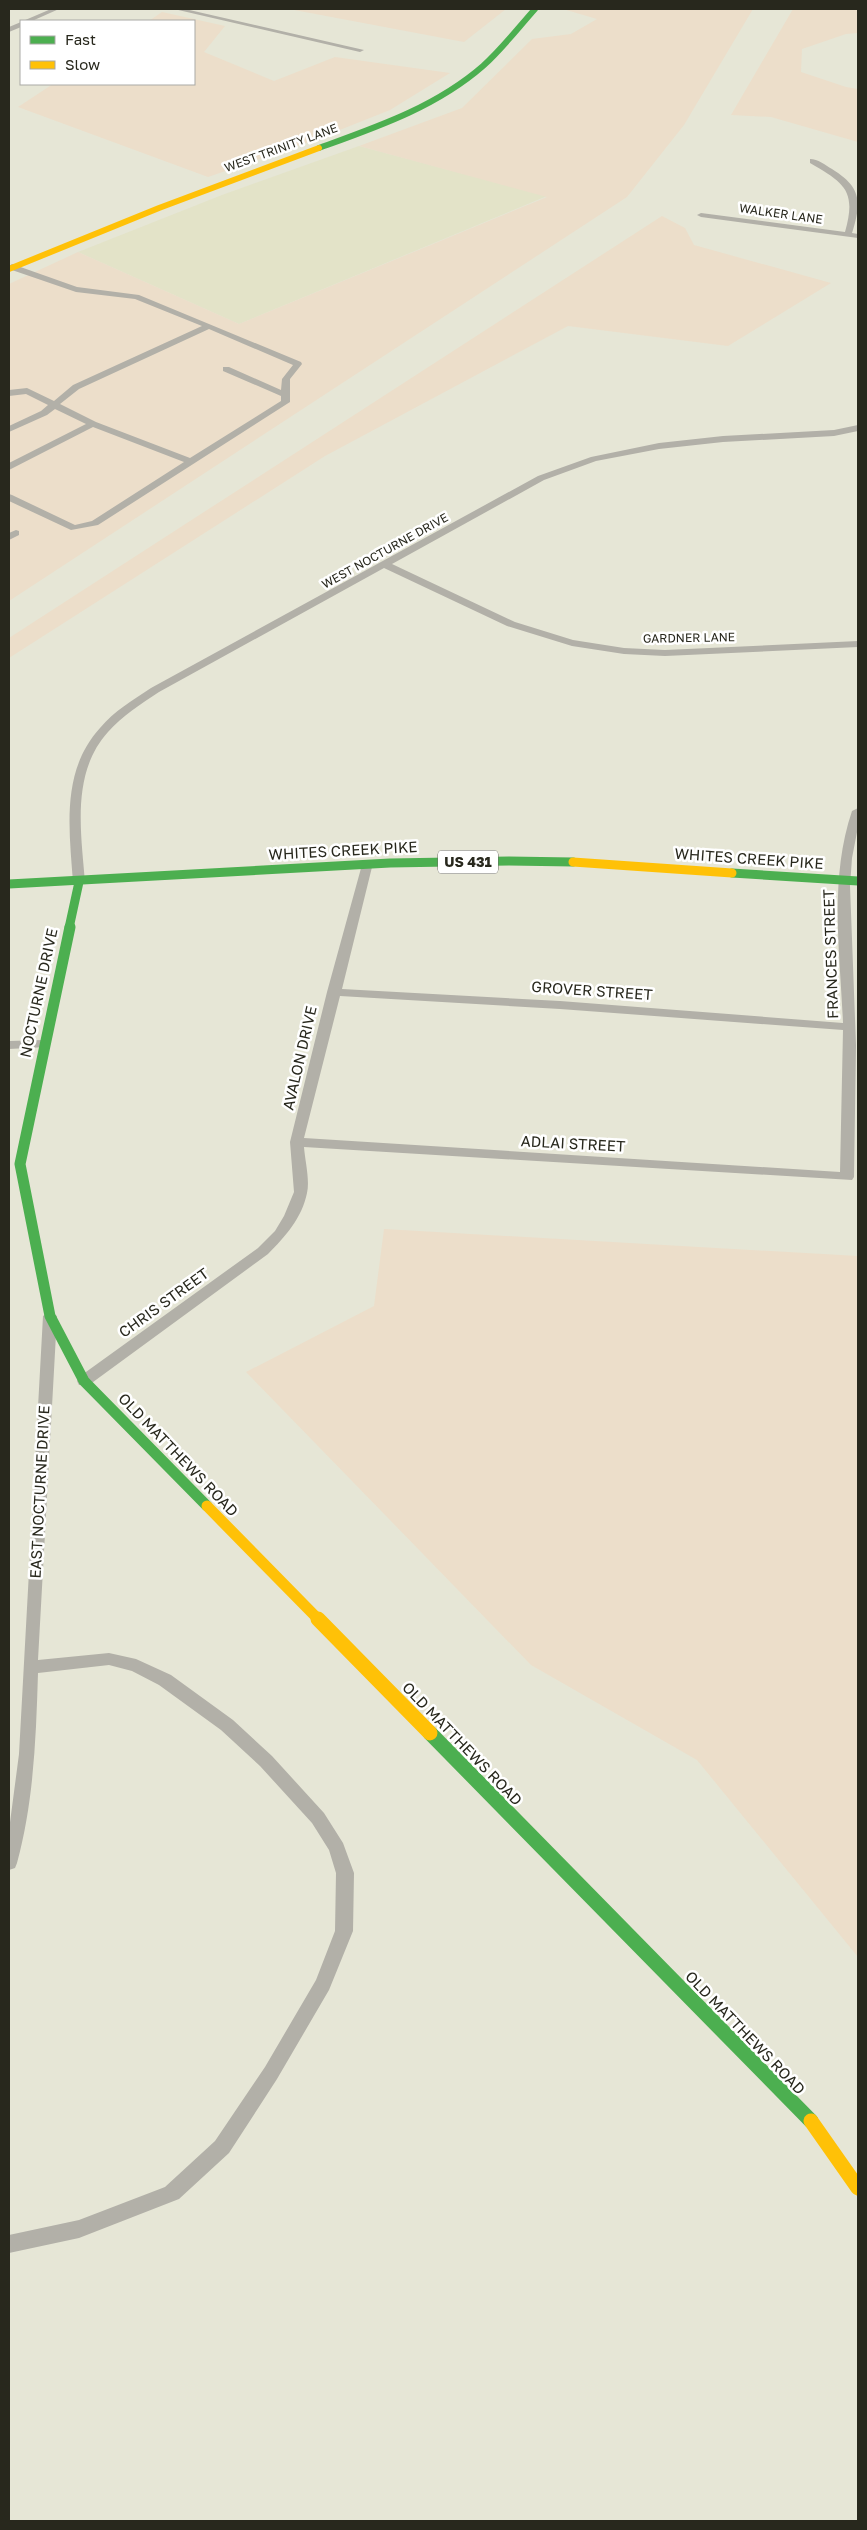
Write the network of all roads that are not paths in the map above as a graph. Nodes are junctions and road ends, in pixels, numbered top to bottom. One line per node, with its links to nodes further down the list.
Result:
1 (56, 9): 4 (street)
2 (177, 9): 5 (street)
3 (535, 9): 10 (main road, WEST TRINITY LANE)
4 (29, 20)
5 (360, 50)
6 (813, 161): 8 (street)
7 (701, 214): 8 (street, WALKER LANE)
8 (848, 234): 9 (street, WALKER LANE)
9 (858, 236)
10 (10, 268): 11 (street)
11 (209, 326): 14 (street); 15 (street)
12 (226, 369): 14 (street)
13 (9, 393): 15 (street)
14 (285, 395): 19 (street)
15 (53, 406): 16 (street); 18 (street)
16 (93, 424): 19 (street); 20 (street)
17 (858, 428): 22 (street, WEST NOCTURNE DRIVE)
18 (9, 429)
19 (191, 462): 21 (street)
20 (9, 467)
21 (9, 497)
22 (386, 565): 23 (street, GARDNER LANE); 28 (street, WEST NOCTURNE DRIVE)
23 (858, 644)
24 (858, 811): 26 (street, FRANCES STREET)
25 (366, 863): 26 (main road, WHITES CREEK PIKE / US 431); 28 (main road, WHITES CREEK PIKE / US 431); 30 (street, AVALON DRIVE)
26 (845, 880): 27 (main road, WHITES CREEK PIKE / US 431); 31 (street, FRANCES STREET)
27 (858, 881)
28 (78, 882): 29 (main road, WHITES CREEK PIKE / US 431); 32 (main road, NOCTURNE DRIVE)
29 (9, 884)
30 (333, 992): 31 (street, GROVER STREET); 34 (street, AVALON DRIVE)
31 (849, 1027): 35 (street, FRANCES STREET)
32 (43, 1044): 33 (street); 37 (main road, NOCTURNE DRIVE)
33 (9, 1045)
34 (297, 1142): 35 (street, ADLAI STREET); 36 (street, AVALON DRIVE)
35 (848, 1177)
36 (262, 1251): 38 (street, CHRIS STREET)
37 (50, 1316): 38 (main road, OLD MATTHEWS ROAD); 39 (street, EAST NOCTURNE DRIVE)
38 (84, 1381): 41 (main road, OLD MATTHEWS ROAD)
39 (30, 1667): 40 (street, EAST NOCTURNE DRIVE); 42 (street)
40 (9, 1863)
41 (858, 2188)
42 (9, 2244)

